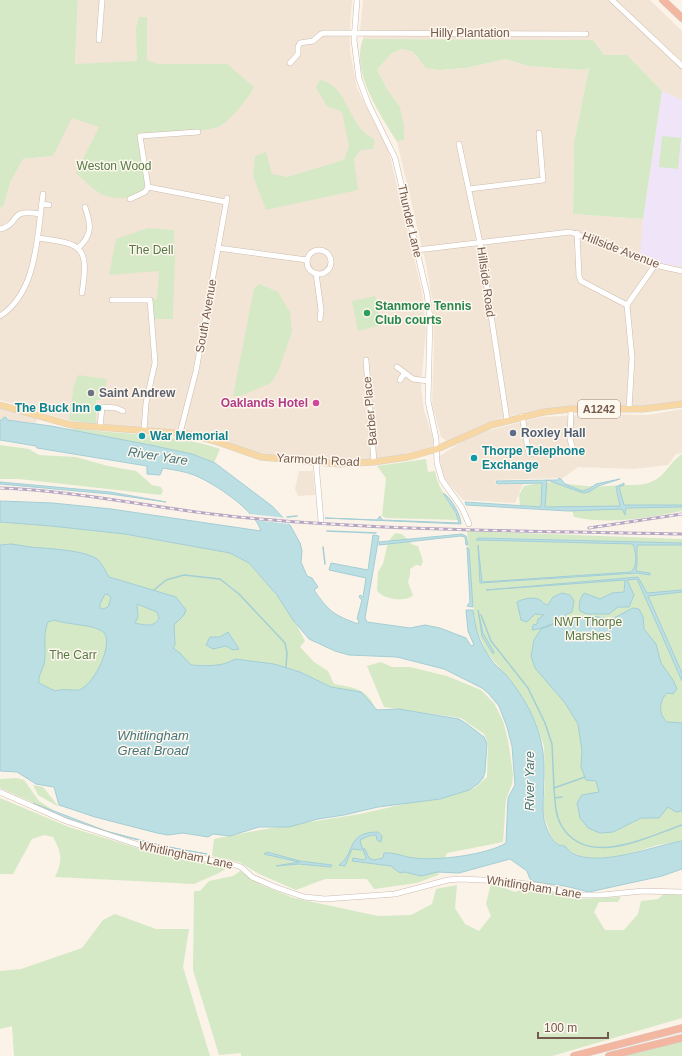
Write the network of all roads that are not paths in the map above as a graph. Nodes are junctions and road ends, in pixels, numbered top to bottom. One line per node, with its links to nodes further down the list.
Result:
1 (102, 0): 8 (street)
2 (358, 0): 6 (street, Thunder Lane)
3 (612, 0): 10 (street)
4 (663, 0): 5 (highway)
5 (682, 18)
6 (354, 33): 7 (street, Hilly Plantation); 9 (street, Hilly Plantation); 28 (street, Thunder Lane)
7 (586, 34)
8 (99, 40)
9 (291, 60)
10 (682, 66)
11 (198, 132): 14 (street)
12 (539, 133): 15 (street)
13 (459, 144): 15 (street, Hillside Road)
14 (148, 187): 17 (street); 27 (street, South Avenue)
15 (468, 189): 25 (street, Hillside Road)
16 (43, 194): 18 (street)
17 (130, 199)
18 (42, 204): 19 (street); 21 (street)
19 (49, 205)
20 (85, 207): 26 (street)
21 (40, 214): 22 (street); 24 (street)
22 (0, 229)
23 (577, 233): 25 (street, Hillside Avenue); 30 (street, Hillside Avenue); 35 (street)
24 (38, 238): 26 (street); 36 (street)
25 (480, 243): 28 (street, Hillside Avenue); 49 (street, Hillside Road)
26 (78, 248): 33 (street)
27 (218, 248): 29 (street); 52 (street, South Avenue)
28 (417, 250): 42 (street, Thunder Lane)
29 (307, 260): 32 (street); 32 (street)
30 (655, 265): 31 (street, Hillside Avenue); 35 (street)
31 (682, 270)
32 (316, 273): 37 (street)
33 (82, 294)
34 (112, 300): 51 (street)
35 (627, 305): 46 (street)
36 (0, 316)
37 (320, 319)
38 (366, 360): 56 (street, Barber Place)
39 (397, 367): 40 (street)
40 (404, 374): 41 (street); 42 (street)
41 (400, 380)
42 (428, 381): 53 (street, Thunder Lane)
43 (682, 404): 46 (main road, Yarmouth Road / A1242)
44 (0, 405): 50 (main road, Yarmouth Road / A1242)
45 (571, 409): 46 (main road, Yarmouth Road / A1242); 48 (main road, Yarmouth Road / A1242); 54 (street)
46 (629, 409)
47 (123, 411): 50 (street)
48 (522, 416): 49 (main road, Yarmouth Road / A1242); 55 (street)
49 (507, 420): 53 (main road, Yarmouth Road / A1242)
50 (100, 427): 51 (main road, Yarmouth Road / A1242)
51 (144, 430): 52 (main road, Yarmouth Road / A1242)
52 (180, 433): 57 (main road, Yarmouth Road / A1242)
53 (437, 449): 56 (main road, Yarmouth Road / A1242); 59 (street)
54 (573, 450)
55 (538, 452)
56 (374, 462): 57 (main road, Yarmouth Road / A1242)
57 (316, 463): 58 (street)
58 (321, 522)
59 (469, 524)
60 (0, 792): 61 (street, Whitlingham Lane)
61 (682, 892)
62 (682, 1028): 64 (highway)
63 (682, 1038): 65 (highway)
64 (574, 1056)
65 (609, 1056)

